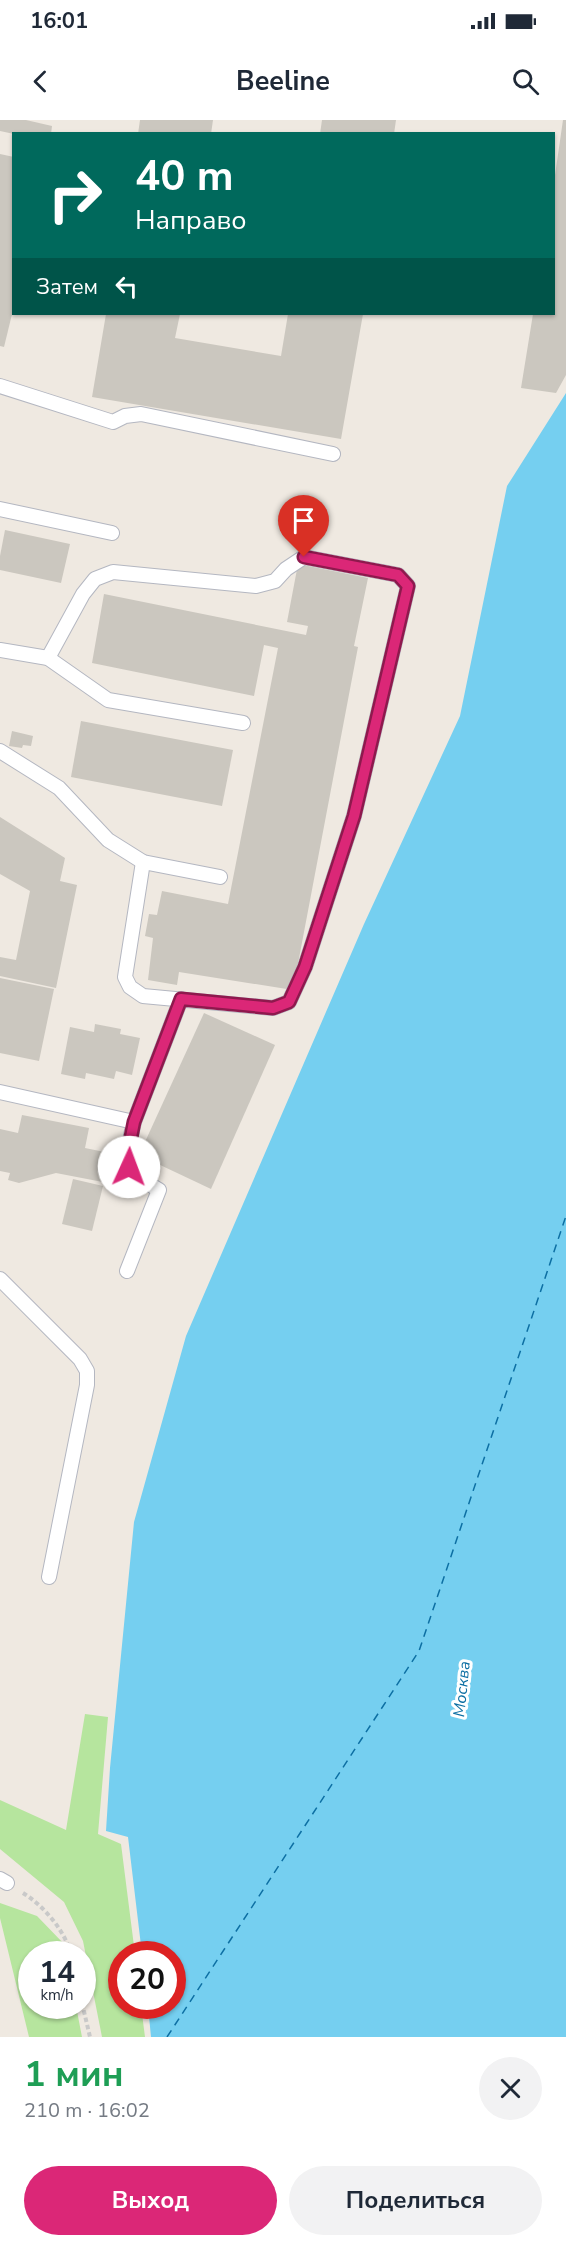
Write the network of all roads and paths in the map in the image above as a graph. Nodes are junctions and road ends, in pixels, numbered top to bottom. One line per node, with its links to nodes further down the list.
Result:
1 (0, 386): 2 (lane)
2 (333, 454)
3 (0, 508): 4 (lane)
4 (112, 533)
5 (0, 650): 6 (lane)
6 (48, 658): 7 (lane); 11 (lane)
7 (243, 723)
8 (0, 751): 9 (lane)
9 (142, 862): 10 (lane); 11 (lane)
10 (220, 877)
11 (181, 999): 13 (lane)
12 (0, 1092): 13 (lane)
13 (134, 1122): 14 (lane)
14 (128, 1271)
15 (0, 1279): 16 (lane)
16 (49, 1577)
17 (4, 1881): 18 (path)
18 (66, 1941)
19 (86, 2019): 20 (path)
20 (90, 2037)

